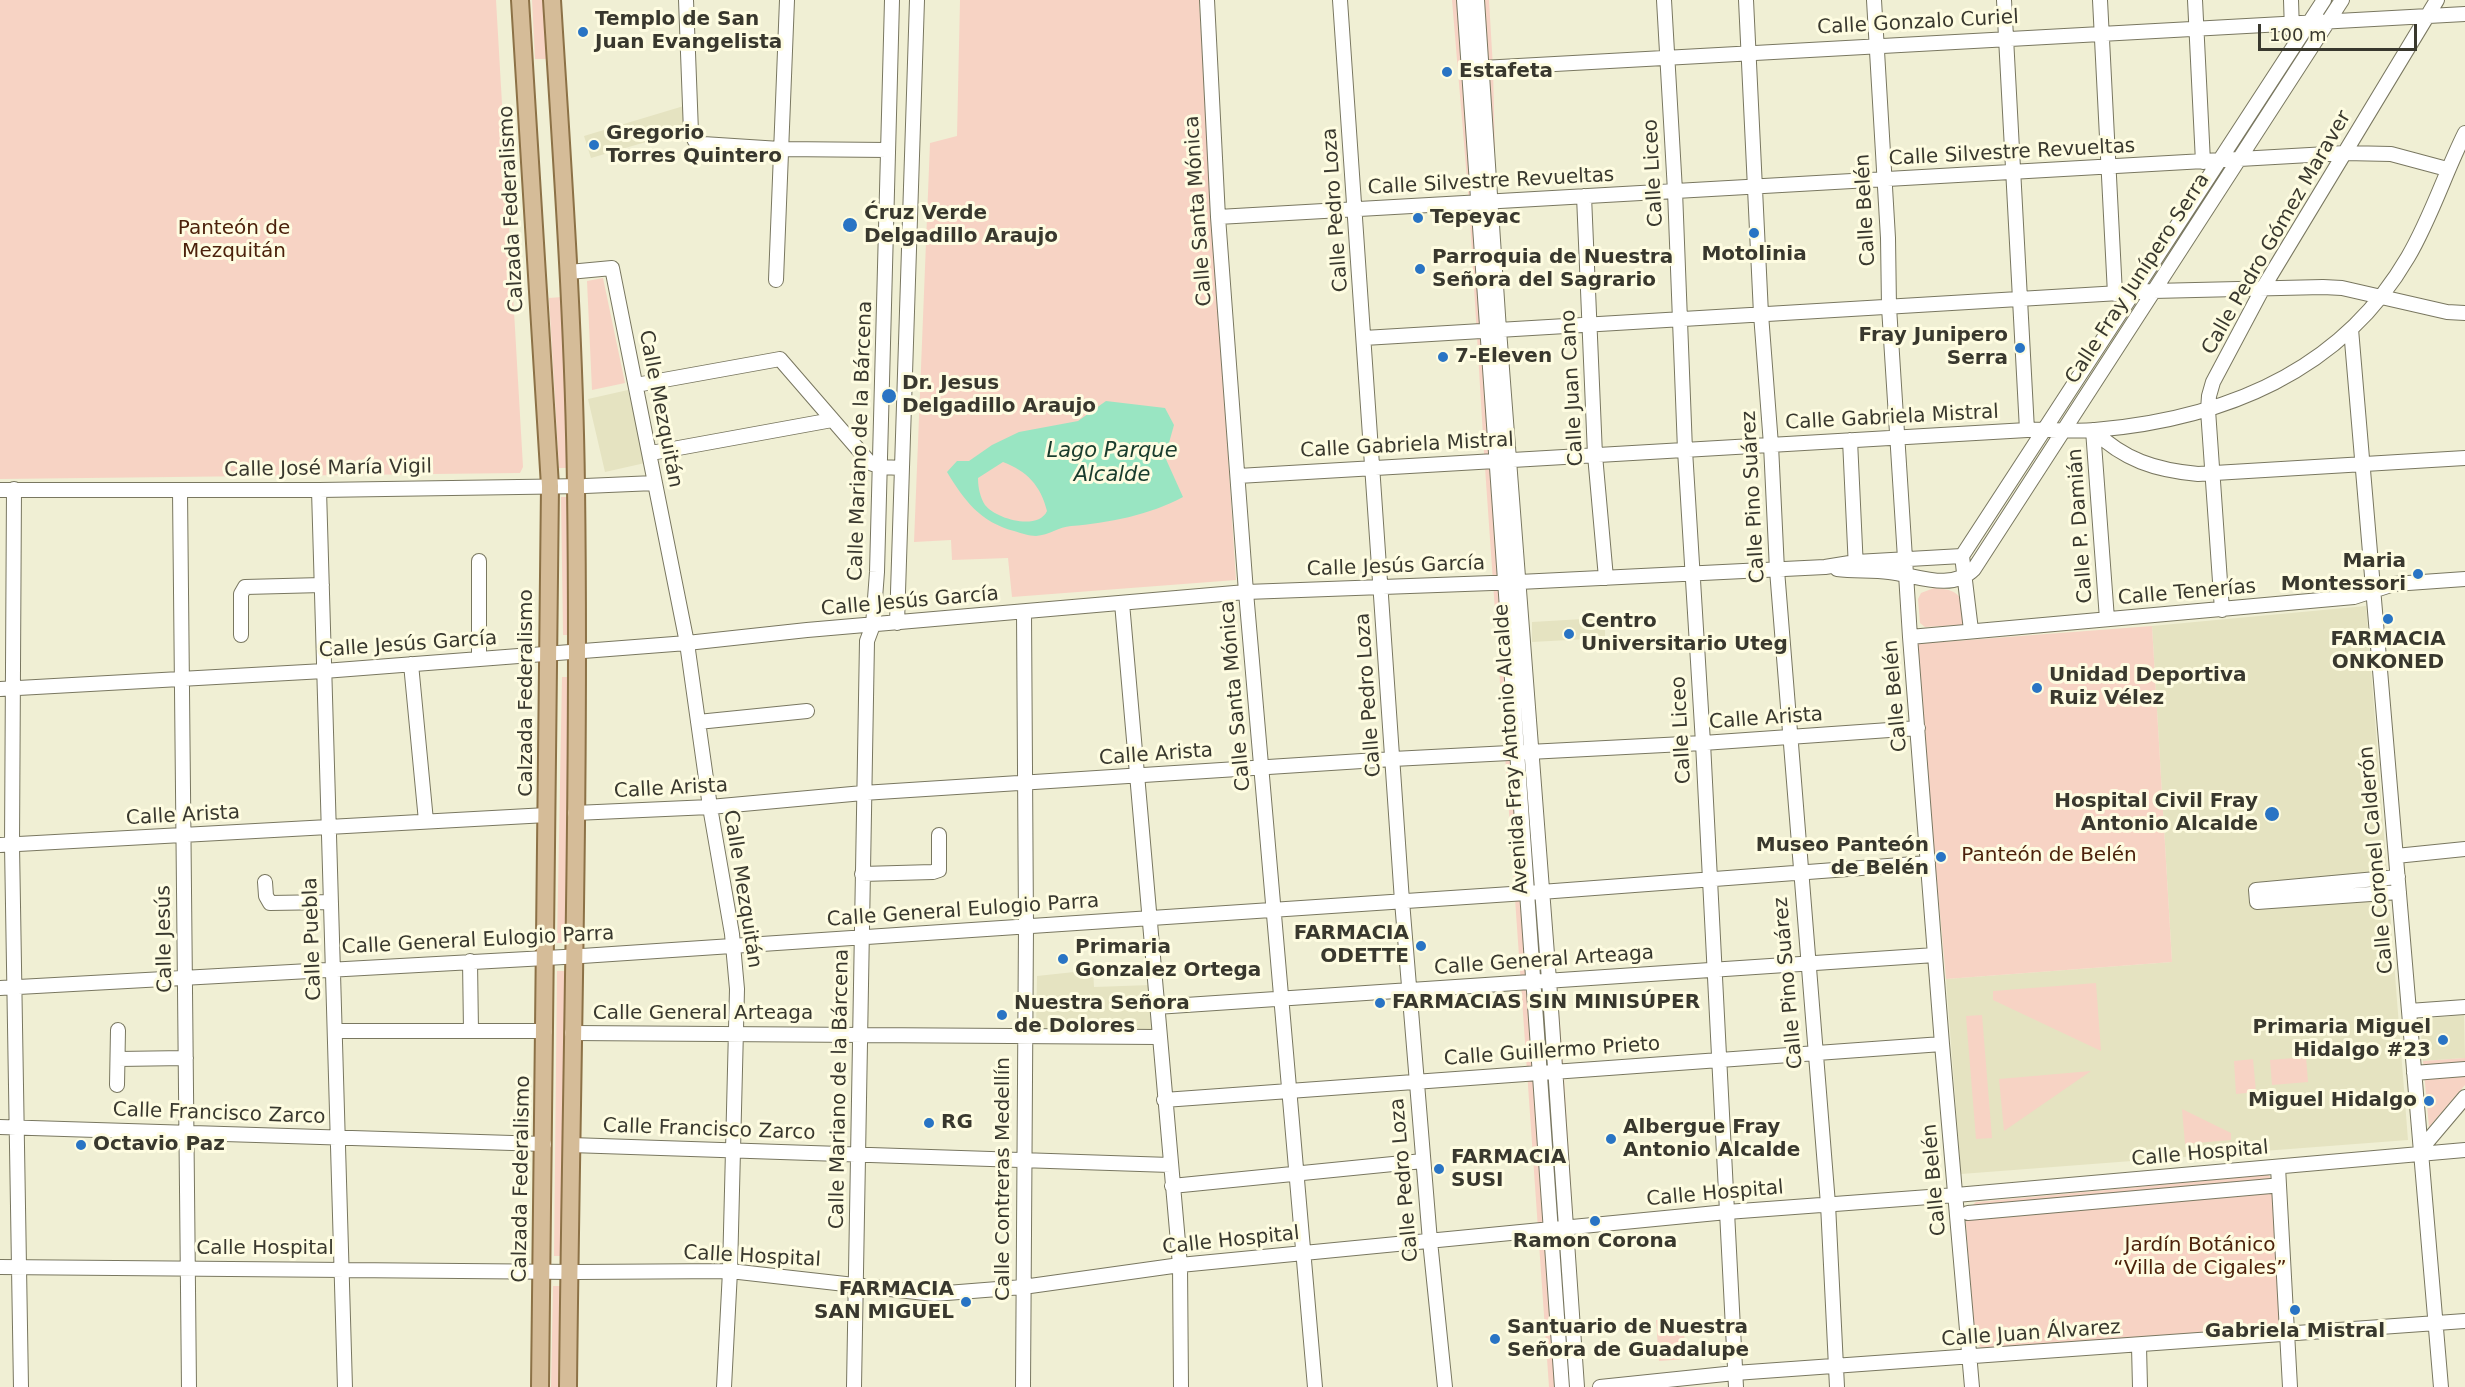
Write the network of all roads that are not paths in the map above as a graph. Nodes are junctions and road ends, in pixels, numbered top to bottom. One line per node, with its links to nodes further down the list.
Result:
1 (520, 0): 93 (main road, Calzada Federalismo)
2 (552, 0): 55 (main road)
3 (686, 0): 35 (street)
4 (787, 0): 35 (street)
5 (892, 0): 36 (street, Calle Mariano de la Bárcena)
6 (917, 0): 47 (street)
7 (1207, 0): 52 (street, Calle Santa Mónica)
8 (1340, 0): 51 (street, Calle Pedro Loza)
9 (1464, 0): 50 (street, Avenida Fray Antonio Alcalde)
10 (1477, 0): 33 (street, Avenida Fray Antonio Alcalde)
11 (1664, 0): 32 (street, Calle Liceo)
12 (1746, 0): 31 (street, Calle Pino Suárez)
13 (1874, 0): 29 (street, Calle Belén)
14 (2004, 0): 28 (street)
15 (2100, 0): 27 (street)
16 (2195, 0): 26 (street)
17 (2291, 0): 25 (street)
18 (2324, 0): 24 (street, Calle Fray Junípero Serra)
19 (2342, 0): 23 (street, Calle Fray Junípero Serra)
20 (2437, 0): 22 (street, Calle Pedro Gómez Maraver)
21 (2465, 14): 22 (street, Calle Gonzalo Curiel)
22 (2428, 16): 23 (street, Calle Gonzalo Curiel); 37 (street, Calle Pedro Gómez Maraver)
23 (2329, 21): 24 (street, Calle Gonzalo Curiel); 38 (street, Calle Fray Junípero Serra)
24 (2310, 22): 25 (street, Calle Gonzalo Curiel); 30 (street, Calle Fray Junípero Serra)
25 (2292, 23): 26 (street, Calle Gonzalo Curiel); 30 (street)
26 (2196, 28): 27 (street, Calle Gonzalo Curiel); 39 (street)
27 (2101, 33): 28 (street, Calle Gonzalo Curiel); 41 (street)
28 (2006, 38): 29 (street, Calle Gonzalo Curiel); 43 (street)
29 (1876, 45): 31 (street, Calle Gonzalo Curiel); 44 (street, Calle Belén)
30 (2293, 47): 40 (street, Calle Fray Junípero Serra)
31 (1749, 53): 32 (street, Calle Gonzalo Curiel); 46 (street, Calle Pino Suárez)
32 (1667, 58): 33 (street, Calle Gonzalo Curiel); 48 (street, Calle Liceo)
33 (1482, 68): 50 (street, Avenida Fray Antonio Alcalde)
34 (2465, 133): 42 (street, Calle Gabriela Mistral)
35 (780, 149): 36 (street); 56 (street)
36 (888, 150): 45 (street, Calle Mariano de la Bárcena)
37 (2344, 153): 38 (street, Calle Silvestre Revueltas); 42 (street, Calle Silvestre Revueltas); 57 (street, Calle Pedro Gómez Maraver)
38 (2238, 160): 40 (street, Calle Silvestre Revueltas); 58 (street, Calle Fray Junípero Serra)
39 (2203, 162): 40 (street, Calle Silvestre Revueltas); 41 (street, Calle Silvestre Revueltas)
40 (2218, 162): 59 (street, Calle Fray Junípero Serra)
41 (2108, 167): 43 (street, Calle Silvestre Revueltas); 60 (street)
42 (2447, 169): 61 (street, Calle Gabriela Mistral)
43 (2013, 172): 44 (street, Calle Silvestre Revueltas); 62 (street)
44 (1884, 179): 46 (street, Calle Silvestre Revueltas); 63 (street, Calle Belén)
45 (887, 182): 47 (street); 53 (street, Calle Mariano de la Bárcena)
46 (1756, 187): 48 (street, Calle Silvestre Revueltas); 65 (street, Calle Pino Suárez)
47 (911, 189): 54 (street)
48 (1675, 191): 49 (street, Calle Silvestre Revueltas); 66 (street, Calle Liceo)
49 (1584, 196): 50 (street, Calle Silvestre Revueltas); 67 (street, Calle Juan Cano)
50 (1485, 202): 51 (street, Calle Silvestre Revueltas); 69 (street, Avenida Fray Antonio Alcalde)
51 (1355, 210): 52 (street, Calle Silvestre Revueltas); 70 (street, Calle Pedro Loza)
52 (1218, 217): 91 (street, Calle Santa Mónica)
53 (886, 232): 54 (street); 87 (street, Calle Mariano de la Bárcena)
54 (910, 242): 88 (street)
55 (569, 272): 71 (street, Calle Mezquitán); 94 (main road)
56 (776, 280)
57 (2263, 288): 58 (street); 61 (street); 72 (street, Calle Pedro Gómez Maraver)
58 (2153, 291): 59 (street); 76 (street, Calle Fray Junípero Serra)
59 (2133, 293): 60 (street); 74 (street, Calle Fray Junípero Serra)
60 (2115, 294): 62 (street)
61 (2380, 296): 64 (street); 68 (street, Calle Gabriela Mistral)
62 (2020, 299): 63 (street); 75 (street)
63 (1889, 307): 65 (street); 78 (street, Calle Belén)
64 (2465, 313)
65 (1761, 314): 66 (street); 80 (street, Calle Pino Suárez)
66 (1678, 319): 67 (street); 81 (street, Calle Liceo)
67 (1588, 324): 69 (street); 83 (street, Calle Juan Cano)
68 (2351, 329): 72 (street, Calle Gabriela Mistral); 86 (street, Calle Coronel Calderón)
69 (1493, 330): 70 (street); 85 (street, Avenida Fray Antonio Alcalde)
70 (1364, 338): 89 (street, Calle Pedro Loza)
71 (636, 385): 73 (street); 82 (street, Calle Mezquitán)
72 (2208, 410): 77 (street, Calle Gabriela Mistral); 90 (street, Calle Pedro Gómez Maraver)
73 (832, 420): 82 (street); 87 (street)
74 (2044, 429): 75 (street, Calle Gabriela Mistral); 76 (street, Calle Gabriela Mistral); 98 (street, Calle Fray Junípero Serra)
75 (2027, 430): 78 (street, Calle Gabriela Mistral)
76 (2063, 430): 77 (street, Calle Gabriela Mistral); 106 (street, Calle Fray Junípero Serra)
77 (2093, 430): 90 (street); 117 (street, Calle P. Damián)
78 (1897, 437): 79 (street, Calle Gabriela Mistral); 99 (street, Calle Belén)
79 (1850, 440): 80 (street, Calle Gabriela Mistral); 101 (street)
80 (1771, 445): 81 (street, Calle Gabriela Mistral); 102 (street, Calle Pino Suárez)
81 (1685, 450): 83 (street, Calle Gabriela Mistral); 103 (street, Calle Liceo)
82 (651, 453): 92 (street, Calle Mezquitán)
83 (1595, 455): 85 (street, Calle Gabriela Mistral); 105 (street, Calle Juan Cano)
84 (2465, 458): 86 (street)
85 (1502, 460): 89 (street, Calle Gabriela Mistral); 108 (street, Avenida Fray Antonio Alcalde); 109 (street, Avenida Fray Antonio Alcalde)
86 (2363, 465): 90 (street); 112 (street, Calle Coronel Calderón)
87 (881, 467): 88 (street); 119 (street, Calle Mariano de la Bárcena)
88 (902, 468): 118 (street)
89 (1372, 468): 91 (street, Calle Gabriela Mistral); 111 (street, Calle Pedro Loza)
90 (2213, 474): 115 (street, Calle Pedro Gómez Maraver)
91 (1238, 476): 113 (street, Calle Santa Mónica)
92 (656, 483): 94 (street, Calle José María Vigil); 123 (street, Calle Mezquitán)
93 (550, 486): 94 (street, Calle José María Vigil); 95 (street, Calle José María Vigil); 125 (main road, Calzada Federalismo)
94 (576, 486): 124 (main road)
95 (319, 489): 97 (street, Calle José María Vigil); 110 (street, Calle Puebla)
96 (7, 490): 97 (street, Calle José María Vigil); 130 (street)
97 (180, 490): 129 (street, Calle Jesús)
98 (1962, 556): 99 (street, Calle Jesús García); 106 (street)
99 (1906, 560): 101 (street, Calle Jesús García); 104 (street, Calle Belén)
100 (479, 561): 126 (street)
101 (1856, 567): 102 (street, Calle Jesús García); 104 (street, Calle Jesús García)
102 (1777, 570): 103 (street, Calle Jesús García); 134 (street, Calle Pino Suárez)
103 (1693, 573): 105 (street, Calle Jesús García); 135 (street, Calle Liceo)
104 (1907, 577): 106 (street, Calle Jesús García); 122 (street, Calle Belén)
105 (1606, 578): 108 (street, Calle Jesús García)
106 (1965, 578): 120 (street)
107 (2465, 579): 112 (street, Calle Tenerías)
108 (1519, 582): 109 (street, Calle Jesús García); 136 (street, Avenida Fray Antonio Alcalde)
109 (1503, 583): 111 (street, Calle Jesús García); 137 (street, Avenida Fray Antonio Alcalde)
110 (322, 585): 121 (street); 128 (street, Calle Puebla)
111 (1382, 586): 113 (street, Calle Jesús García); 138 (street, Calle Pedro Loza)
112 (2374, 591): 115 (street, Calle Tenerías); 153 (street, Calle Coronel Calderón)
113 (1246, 592): 114 (street, Calle Jesús García); 139 (street, Calle Santa Mónica)
114 (1122, 603): 116 (street, Calle Jesús García); 140 (street)
115 (2222, 610): 117 (street, Calle Tenerías)
116 (1024, 612): 118 (street, Calle Jesús García); 141 (street, Calle Contreras Medellín)
117 (2107, 619): 120 (street, Calle Tenerías)
118 (897, 623): 119 (street, Calle Jesús García)
119 (873, 625): 123 (street, Calle Jesús García); 143 (street, Calle Mariano de la Bárcena)
120 (1971, 630): 122 (street, Calle Tenerías)
121 (241, 635)
122 (1910, 637): 133 (street, Calle Belén)
123 (687, 643): 124 (street, Calle Jesús García); 132 (street, Calle Mezquitán)
124 (576, 652): 125 (street, Calle Jesús García); 145 (main road)
125 (549, 654): 126 (street, Calle Jesús García); 146 (main road, Calzada Federalismo)
126 (479, 659): 127 (street, Calle Jesús García)
127 (411, 664): 128 (street, Calle Jesús García); 147 (street)
128 (324, 671): 129 (street, Calle Jesús García); 148 (street, Calle Puebla)
129 (182, 680): 130 (street, Calle Jesús García); 149 (street, Calle Jesús)
130 (6, 689): 142 (street)
131 (807, 711): 132 (street)
132 (698, 722): 144 (street, Calle Mezquitán)
133 (1918, 728): 134 (street, Calle Arista); 154 (street, Calle Belén)
134 (1790, 738): 135 (street, Calle Arista); 155 (street, Calle Pino Suárez)
135 (1703, 743): 136 (street, Calle Arista); 158 (street, Calle Liceo)
136 (1531, 752): 137 (street, Calle Arista); 160 (street, Avenida Fray Antonio Alcalde)
137 (1515, 753): 138 (street, Calle Arista); 161 (street, Avenida Fray Antonio Alcalde)
138 (1393, 759): 139 (street, Calle Arista); 163 (street, Calle Pedro Loza)
139 (1263, 768): 140 (street, Calle Arista); 165 (street, Calle Santa Mónica)
140 (1136, 776): 141 (street, Calle Arista); 166 (street)
141 (1025, 783): 143 (street, Calle Arista); 167 (street, Calle Contreras Medellín)
142 (6, 787): 151 (street)
143 (863, 793): 144 (street, Calle Arista); 156 (street, Calle Mariano de la Bárcena)
144 (710, 807): 145 (street, Calle Arista); 169 (street, Calle Mezquitán)
145 (575, 813): 171 (main road)
146 (547, 815): 147 (street, Calle Arista); 172 (main road, Calzada Federalismo)
147 (426, 821): 148 (street, Calle Arista)
148 (329, 827): 149 (street, Calle Arista); 164 (street, Calle Puebla)
149 (182, 835): 151 (street, Calle Arista); 177 (street, Calle Jesús)
150 (939, 835): 156 (street)
151 (6, 845): 180 (street)
152 (2465, 849): 153 (street)
153 (2396, 856): 157 (street, Calle Coronel Calderón)
154 (1928, 863): 155 (street, Calle General Eulogio Parra); 170 (street, Calle Belén)
155 (1800, 872): 158 (street, Calle General Eulogio Parra); 174 (street, Calle Pino Suárez)
156 (862, 874): 168 (street, Calle Mariano de la Bárcena)
157 (2398, 877): 162 (street, Calle Coronel Calderón); 162 (street)
158 (1709, 878): 160 (street, Calle General Eulogio Parra); 176 (street, Calle Liceo)
159 (265, 882): 164 (street)
160 (1543, 891): 161 (street, Calle General Eulogio Parra); 178 (street, Avenida Fray Antonio Alcalde)
161 (1526, 892): 163 (street, Calle General Eulogio Parra); 179 (street, Avenida Fray Antonio Alcalde)
162 (2399, 892): 186 (street, Calle Coronel Calderón)
163 (1402, 901): 165 (street, Calle General Eulogio Parra); 182 (street, Calle Pedro Loza)
164 (331, 902): 175 (street, Calle Puebla)
165 (1274, 909): 166 (street, Calle General Eulogio Parra); 183 (street, Calle Santa Mónica)
166 (1148, 918): 167 (street, Calle General Eulogio Parra); 184 (street)
167 (1026, 926): 168 (street, Calle General Eulogio Parra); 194 (street, Calle Contreras Medellín)
168 (861, 937): 169 (street, Calle General Eulogio Parra); 193 (street, Calle Mariano de la Bárcena)
169 (733, 945): 171 (street, Calle General Eulogio Parra); 192 (street, Calle Mezquitán)
170 (1935, 955): 174 (street, Calle General Arteaga); 196 (street, Calle Belén)
171 (575, 956): 172 (street, Calle General Eulogio Parra); 191 (main road)
172 (546, 957): 173 (street, Calle General Eulogio Parra); 190 (main road, Calzada Federalismo)
173 (470, 962): 175 (street, Calle General Eulogio Parra); 189 (street)
174 (1807, 963): 176 (street, Calle General Arteaga); 197 (street, Calle Pino Suárez)
175 (333, 968): 177 (street, Calle General Eulogio Parra); 188 (street, Calle Puebla)
176 (1714, 969): 178 (street, Calle General Arteaga); 200 (street, Calle Liceo)
177 (185, 976): 180 (street, Calle General Eulogio Parra); 198 (street, Calle Jesús)
178 (1550, 980): 179 (street, Calle General Arteaga); 202 (street, Avenida Fray Antonio Alcalde)
179 (1532, 981): 182 (street, Calle General Arteaga); 203 (street, Avenida Fray Antonio Alcalde)
180 (16, 987): 181 (street, Calle General Eulogio Parra); 211 (street)
181 (0, 988)
182 (1409, 990): 183 (street, Calle General Arteaga); 205 (street, Calle Pedro Loza)
183 (1282, 998): 184 (street, Calle General Arteaga); 207 (street, Calle Santa Mónica)
184 (1156, 1006): 195 (street)
185 (2465, 1007): 186 (street)
186 (2409, 1011): 204 (street, Calle Coronel Calderón)
187 (118, 1030): 199 (street)
188 (335, 1030): 189 (street); 213 (street, Calle Puebla)
189 (471, 1031): 190 (street)
190 (545, 1031): 214 (main road, Calzada Federalismo)
191 (572, 1033): 192 (street, Calle General Arteaga); 215 (main road)
192 (736, 1034): 193 (street, Calle General Arteaga); 216 (street, Calle Mezquitán)
193 (860, 1035): 194 (street, Calle General Arteaga); 219 (street, Calle Mariano de la Bárcena)
194 (1025, 1036): 195 (street, Calle General Arteaga); 220 (street, Calle Contreras Medellín)
195 (1158, 1037): 209 (street)
196 (1942, 1044): 197 (street, Calle Guillermo Prieto); 227 (street, Calle Belén)
197 (1815, 1053): 200 (street, Calle Guillermo Prieto); 228 (street, Calle Pino Suárez)
198 (186, 1058): 199 (street); 212 (street, Calle Jesús)
199 (118, 1059): 206 (street)
200 (1720, 1060): 202 (street, Calle Guillermo Prieto); 229 (street, Calle Liceo)
201 (2465, 1069): 204 (street)
202 (1555, 1071): 203 (street, Calle Guillermo Prieto); 231 (street, Avenida Fray Antonio Alcalde)
203 (1539, 1072): 205 (street, Calle Guillermo Prieto); 232 (street, Avenida Fray Antonio Alcalde)
204 (2415, 1073): 218 (street, Calle Coronel Calderón)
205 (1417, 1082): 207 (street, Calle Guillermo Prieto); 221 (street, Calle Pedro Loza)
206 (117, 1085)
207 (1289, 1091): 209 (street, Calle Guillermo Prieto); 224 (street, Calle Santa Mónica)
208 (2465, 1097): 218 (street)
209 (1164, 1100): 222 (street)
210 (0, 1127): 211 (street, Calle Francisco Zarco)
211 (17, 1128): 212 (street, Calle Francisco Zarco); 237 (street)
212 (187, 1133): 213 (street, Calle Francisco Zarco); 238 (street, Calle Jesús)
213 (338, 1137): 214 (street, Calle Francisco Zarco); 239 (street, Calle Puebla)
214 (544, 1144): 240 (main road, Calzada Federalismo)
215 (571, 1145): 216 (street, Calle Francisco Zarco); 242 (main road)
216 (733, 1150): 219 (street, Calle Francisco Zarco); 241 (street, Calle Mezquitán)
217 (2465, 1150): 218 (street, Calle Hospital)
218 (2421, 1152): 223 (street, Calle Hospital); 246 (street, Calle Coronel Calderón)
219 (858, 1154): 220 (street, Calle Francisco Zarco); 243 (street, Calle Mariano de la Bárcena)
220 (1024, 1160): 222 (street, Calle Francisco Zarco); 244 (street, Calle Contreras Medellín)
221 (1423, 1161): 224 (street); 233 (street, Calle Pedro Loza)
222 (1170, 1165): 225 (street)
223 (2278, 1167): 227 (street, Calle Hospital); 247 (street)
224 (1296, 1173): 225 (street); 234 (street, Calle Santa Mónica)
225 (1172, 1185): 235 (street)
226 (2271, 1186): 230 (street)
227 (1956, 1195): 228 (street, Calle Hospital); 249 (street, Calle Belén)
228 (1828, 1204): 229 (street, Calle Hospital); 250 (street, Calle Pino Suárez)
229 (1727, 1212): 231 (street, Calle Hospital); 251 (street, Calle Liceo)
230 (1968, 1213)
231 (1565, 1227): 232 (street, Calle Hospital); 264 (street, Avenida Fray Antonio Alcalde)
232 (1550, 1229): 233 (street, Calle Hospital); 263 (street, Avenida Fray Antonio Alcalde)
233 (1430, 1241): 234 (street, Calle Hospital); 262 (street, Calle Pedro Loza)
234 (1303, 1253): 235 (street, Calle Hospital); 261 (street, Calle Santa Mónica)
235 (1180, 1265): 244 (street, Calle Hospital); 260 (street)
236 (0, 1267): 237 (street, Calle Hospital)
237 (19, 1267): 238 (street, Calle Hospital); 252 (street)
238 (189, 1269): 239 (street, Calle Hospital); 253 (street, Calle Jesús)
239 (341, 1269): 240 (street, Calle Hospital); 254 (street, Calle Puebla)
240 (543, 1271): 242 (street, Calle Hospital); 255 (main road, Calzada Federalismo)
241 (730, 1271): 242 (street, Calle Hospital); 243 (street, Calle Hospital); 257 (street, Calle Mezquitán)
242 (569, 1272): 256 (main road)
243 (857, 1284): 244 (street, Calle Hospital); 258 (street, Calle Mariano de la Bárcena)
244 (1023, 1287): 259 (street, Calle Contreras Medellín)
245 (2465, 1321): 246 (street, Calle Juan Álvarez)
246 (2436, 1323): 247 (street, Calle Juan Álvarez); 270 (street, Calle Coronel Calderón)
247 (2288, 1334): 248 (street, Calle Juan Álvarez); 269 (street)
248 (2139, 1346): 249 (street, Calle Juan Álvarez); 268 (street)
249 (1971, 1358): 250 (street, Calle Juan Álvarez); 267 (street, Calle Belén)
250 (1835, 1366): 251 (street, Calle Juan Álvarez); 266 (street, Calle Pino Suárez)
251 (1735, 1380): 265 (street, Calle Juan Álvarez)
252 (21, 1387)
253 (189, 1387)
254 (345, 1387)
255 (540, 1387)
256 (568, 1387)
257 (724, 1387)
258 (854, 1387)
259 (1023, 1387)
260 (1180, 1387)
261 (1315, 1387)
262 (1445, 1387)
263 (1562, 1387)
264 (1577, 1387)
265 (1600, 1387)
266 (1837, 1387)
267 (1972, 1387)
268 (2140, 1387)
269 (2290, 1387)
270 (2441, 1387)

